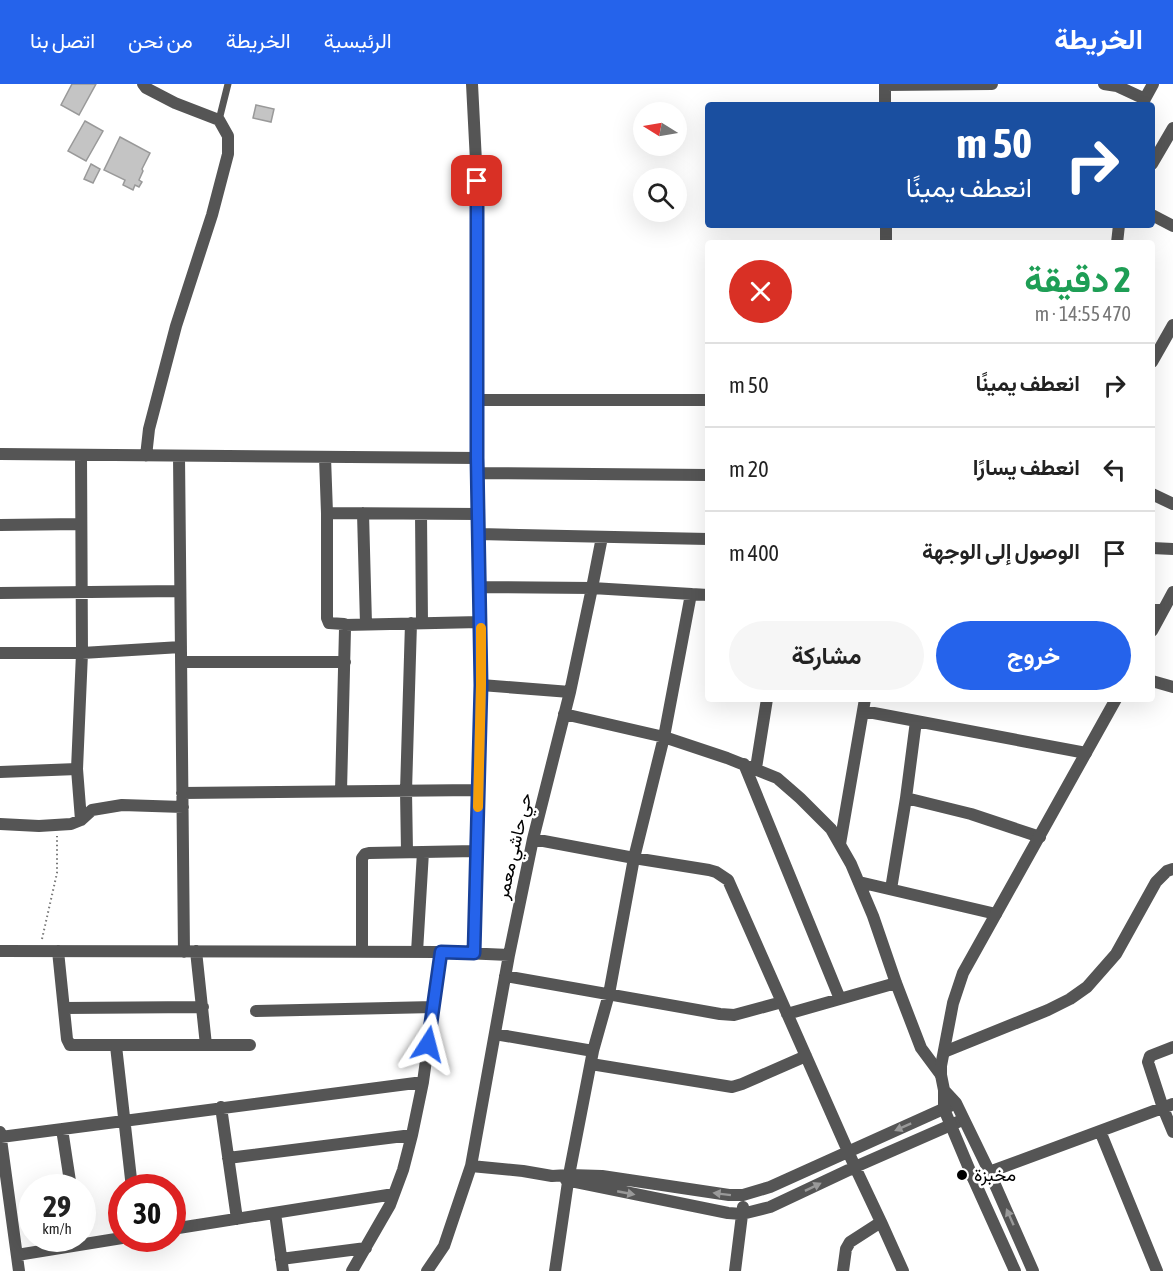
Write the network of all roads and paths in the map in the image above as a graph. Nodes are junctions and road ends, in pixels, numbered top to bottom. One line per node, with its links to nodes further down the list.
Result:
1 (142, 84): 10 (street)
2 (228, 84): 10 (lane)
3 (472, 84): 19 (street)
4 (992, 84): 7 (street)
5 (1108, 84): 9 (street)
6 (1153, 84): 9 (street)
7 (885, 85): 8 (street)
8 (885, 102)
9 (1143, 102)
10 (219, 120): 23 (street)
11 (1173, 128): 12 (street)
12 (1155, 159)
13 (1155, 217): 14 (street)
14 (1173, 226)
15 (1173, 325): 17 (street)
16 (1155, 337): 17 (street)
17 (1166, 337): 18 (street)
18 (1155, 357)
19 (478, 400): 20 (street); 26 (street)
20 (705, 400)
21 (0, 454): 22 (street)
22 (81, 455): 23 (street); 35 (street)
23 (146, 456): 24 (street)
24 (179, 456): 25 (street); 45 (street)
25 (325, 457): 26 (street); 31 (street)
26 (477, 458): 27 (street)
27 (478, 473): 28 (street); 34 (street)
28 (705, 475)
29 (1155, 495): 30 (street)
30 (1173, 504)
31 (327, 513): 32 (street); 54 (street)
32 (363, 513): 33 (street); 53 (street)
33 (421, 514): 34 (street); 52 (street)
34 (478, 514): 37 (street)
35 (81, 524): 36 (street); 44 (street)
36 (0, 525)
37 (479, 534): 38 (street); 42 (street)
38 (602, 537): 39 (street); 43 (street, حي حاشي معمر)
39 (705, 539)
40 (1155, 548): 41 (street)
41 (1173, 549)
42 (480, 587): 43 (street); 51 (street)
43 (592, 588): 48 (street); 63 (street, حي حاشي معمر)
44 (82, 591): 45 (street); 46 (street); 57 (street)
45 (180, 591): 55 (street)
46 (0, 592)
47 (1173, 592): 50 (street)
48 (691, 594): 49 (street); 69 (street)
49 (705, 595)
50 (1157, 610)
51 (480, 622): 52 (street); 61 (street)
52 (416, 623): 53 (street); 76 (street)
53 (366, 624): 54 (street)
54 (345, 625): 59 (street)
55 (181, 647): 57 (street); 58 (street)
56 (0, 652): 57 (street)
57 (82, 653): 72 (street)
58 (181, 662): 59 (street); 77 (street)
59 (345, 662): 75 (street)
60 (1155, 682): 62 (street)
61 (481, 685): 63 (street); 74 (street)
62 (1173, 687)
63 (570, 692): 67 (street, حي حاشي معمر)
64 (766, 702): 71 (street)
65 (1114, 702): 70 (street)
66 (864, 705): 68 (street); 85 (street)
67 (564, 714): 69 (street); 84 (street, حي حاشي معمر)
68 (916, 721): 70 (street); 78 (street)
69 (664, 737): 71 (street); 89 (street)
70 (1086, 753): 83 (street)
71 (750, 766): 85 (street); 106 (street)
72 (77, 770): 73 (street); 80 (street)
73 (0, 771)
74 (478, 790): 76 (street); 86 (street)
75 (341, 791): 76 (street); 77 (street)
76 (406, 791): 87 (street)
77 (182, 794): 79 (street)
78 (906, 798): 83 (street); 92 (street)
79 (183, 807): 80 (street); 97 (street)
80 (81, 820): 82 (street)
81 (0, 824): 82 (street)
82 (57, 825): 95 (path)
83 (1040, 837): 93 (street)
84 (533, 839): 89 (street); 102 (street, حي حاشي معمر)
85 (840, 844): 91 (street)
86 (476, 851): 88 (street); 101 (street)
87 (407, 852): 88 (street); 98 (street)
88 (423, 852): 99 (street)
89 (634, 858): 105 (street); 110 (street)
90 (1173, 869): 117 (street)
91 (859, 882): 92 (street); 104 (street)
92 (891, 889): 93 (street)
93 (996, 914): 117 (street)
94 (0, 951): 95 (street)
95 (39, 951): 96 (street)
96 (58, 951): 97 (street); 109 (street)
97 (190, 951): 98 (street); 107 (street)
98 (362, 952): 99 (street)
99 (417, 952): 100 (street)
100 (441, 952): 101 (street); 108 (street)
101 (474, 953): 102 (street)
102 (509, 955): 103 (street, حي حاشي معمر)
103 (506, 976): 105 (street); 112 (street, حي حاشي معمر)
104 (896, 983): 106 (street); 120 (street)
105 (609, 994): 110 (street); 119 (street)
106 (840, 999): 110 (street)
107 (203, 1007): 109 (street); 113 (street)
108 (434, 1007): 111 (street); 121 (street)
109 (64, 1008): 115 (street)
110 (784, 1008): 118 (street)
111 (256, 1011)
112 (495, 1034): 119 (street); 138 (street, حي حاشي معمر)
113 (206, 1045): 114 (street); 115 (street)
114 (250, 1045)
115 (116, 1046): 128 (street)
116 (1173, 1047): 124 (street)
117 (944, 1052): 120 (street)
118 (806, 1056): 119 (street); 136 (street)
119 (592, 1058): 144 (street)
120 (941, 1075): 122 (street)
121 (423, 1082): 125 (street); 134 (street)
122 (944, 1090): 123 (street); 126 (street)
123 (956, 1103): 126 (street); 127 (street)
124 (1168, 1106): 131 (street); 133 (street)
125 (221, 1107): 128 (street); 137 (street)
126 (944, 1109): 129 (street); 136 (street, one-way to 136)
127 (964, 1119): 129 (street); 141 (street)
128 (124, 1121): 130 (street); 143 (street)
129 (951, 1125): 139 (street); 145 (street)
130 (62, 1129): 135 (street); 142 (street)
131 (1100, 1131): 141 (street); 166 (street)
132 (0, 1132): 135 (street)
133 (1173, 1132)
134 (412, 1135): 137 (street); 146 (street)
135 (1, 1137): 140 (street)
136 (848, 1152): 139 (street); 147 (street)
137 (228, 1158): 150 (street)
138 (471, 1166): 144 (street); 159 (street, حي حاشي معمر)
139 (855, 1167): 149 (street, one-way to 139); 151 (street)
140 (2, 1170): 155 (street)
141 (989, 1172): 145 (street); 165 (street, one-way to 141)
142 (69, 1174)
143 (130, 1174)
144 (566, 1178): 147 (street, one-way to 144); 149 (street, one-way to 149); 160 (street)
145 (973, 1178): 164 (street)
146 (394, 1194): 148 (street); 153 (street)
147 (743, 1195): 149 (street)
148 (276, 1213): 150 (street); 156 (street)
149 (742, 1214): 161 (street)
150 (237, 1219): 152 (street)
151 (881, 1222): 162 (street); 163 (street)
152 (186, 1227)
153 (366, 1248): 156 (street); 158 (street)
154 (31, 1252): 155 (street)
155 (17, 1255): 157 (street)
156 (282, 1265)
157 (19, 1271)
158 (352, 1271)
159 (427, 1271)
160 (555, 1271)
161 (735, 1271)
162 (843, 1271)
163 (903, 1271)
164 (1015, 1271)
165 (1033, 1271)
166 (1157, 1271)

